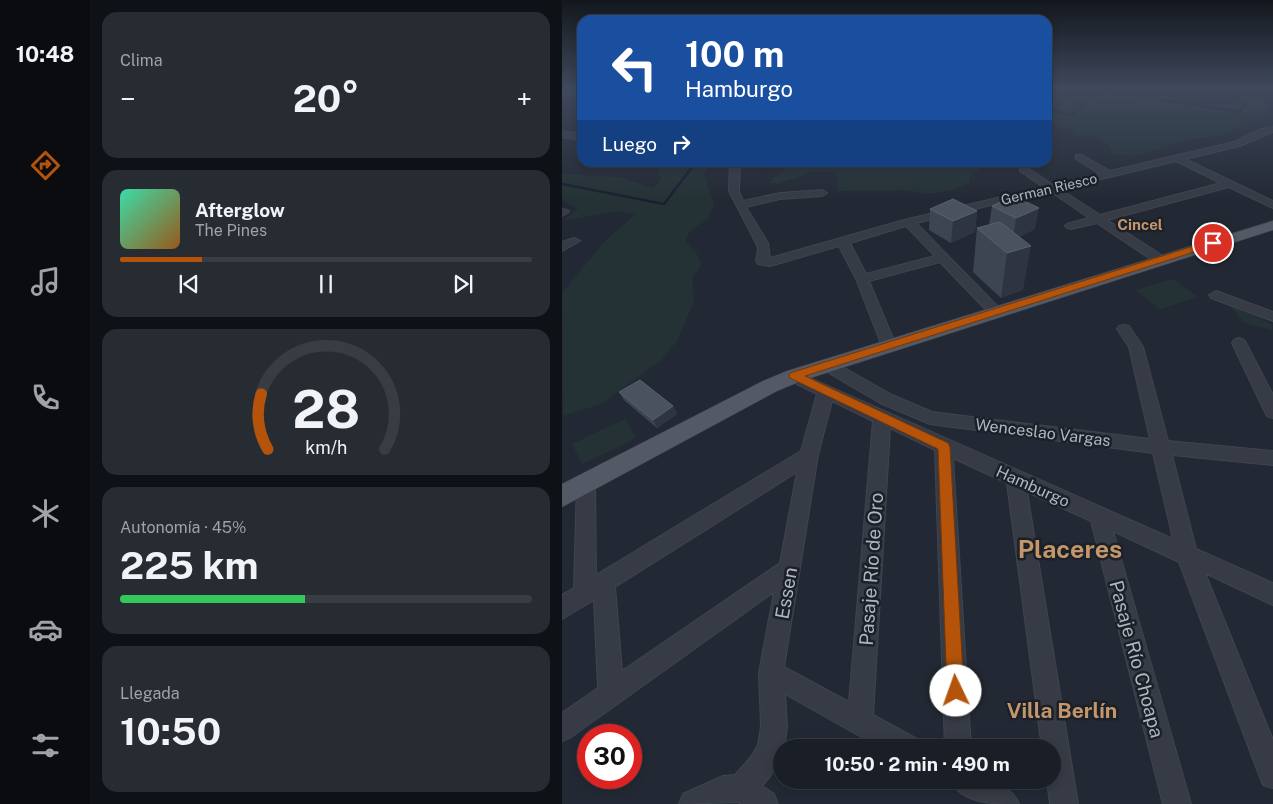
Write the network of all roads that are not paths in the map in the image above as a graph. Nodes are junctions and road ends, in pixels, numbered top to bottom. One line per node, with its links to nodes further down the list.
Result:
1 (1272, 129): 5 (street, German Riesco)
2 (562, 134): 3 (street)
3 (577, 136)
4 (1079, 157): 8 (street)
5 (1176, 158): 8 (street, German Riesco); 9 (street)
6 (734, 167): 12 (street)
7 (1022, 169): 10 (street)
8 (1109, 175): 10 (street, German Riesco)
9 (1230, 184): 13 (street); 14 (street)
10 (1053, 189): 14 (street); 15 (street, German Riesco)
11 (822, 193): 12 (street)
12 (740, 205): 18 (street, German Riesco)
13 (1272, 205)
14 (1099, 219): 17 (street); 22 (street)
15 (908, 222): 18 (street, German Riesco); 21 (street)
16 (1272, 225): 22 (main road)
17 (1071, 226)
18 (843, 241): 23 (street)
19 (574, 242): 20 (street)
20 (562, 247)
21 (942, 258): 23 (street); 25 (street)
22 (1159, 259): 25 (main road)
23 (862, 279): 29 (street)
24 (1216, 295): 26 (street)
25 (996, 312): 29 (main road)
26 (1272, 316)
27 (1124, 329): 36 (street)
28 (1239, 343): 33 (street)
29 (889, 346): 30 (main road)
30 (827, 365): 31 (main road); 36 (street, Wenceslao Vargas)
31 (794, 376): 32 (street, Hamburgo); 40 (main road)
32 (826, 391): 34 (street, Hamburgo); 37 (street, Essen)
33 (1272, 412)
34 (882, 418): 35 (street, Hamburgo); 50 (street, Pasaje Río de Oro)
35 (944, 447): 39 (street, Hamburgo); 53 (street)
36 (1160, 447): 38 (street, Wenceslao Vargas); 43 (street)
37 (809, 456): 44 (street, Essen); 45 (street)
38 (1272, 458)
39 (1016, 479): 42 (street, Hamburgo); 60 (street)
40 (586, 483): 41 (main road); 45 (street)
41 (562, 496)
42 (1099, 515): 43 (street, Hamburgo); 61 (street, Pasaje Río Choapa)
43 (1187, 554): 46 (street, Hamburgo); 54 (street)
44 (790, 568): 48 (street, Essen); 49 (street)
45 (595, 588): 47 (street); 49 (street)
46 (1272, 594)
47 (562, 608)
48 (771, 673): 50 (street); 55 (street, Essen)
49 (611, 692): 51 (street)
50 (860, 720): 52 (street)
51 (562, 728)
52 (893, 739)
53 (958, 739)
54 (1272, 775)
55 (742, 788): 57 (street); 58 (street)
56 (979, 789): 59 (street)
57 (694, 804)
58 (764, 804)
59 (1005, 804)
60 (1064, 804)
61 (1177, 804)

